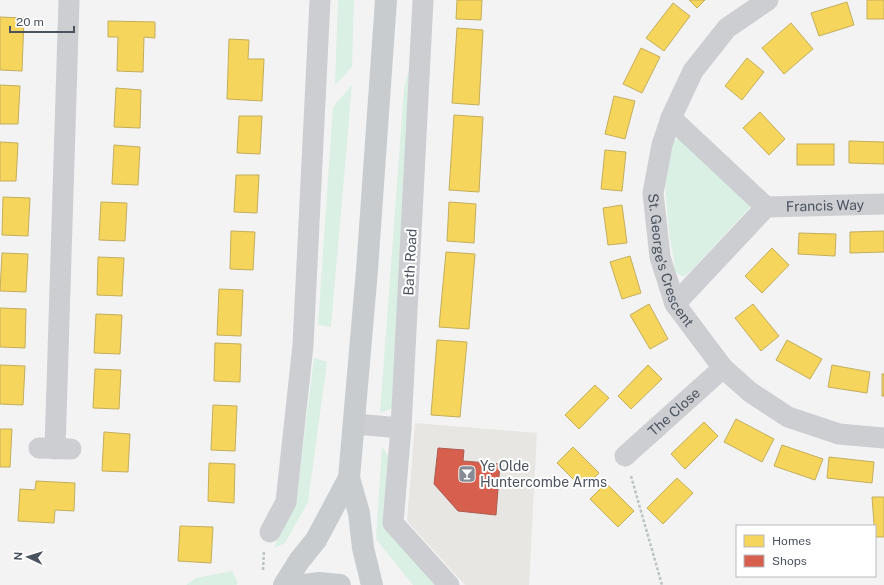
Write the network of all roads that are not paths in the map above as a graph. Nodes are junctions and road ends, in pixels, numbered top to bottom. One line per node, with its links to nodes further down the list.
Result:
1 (69, 0): 14 (street)
2 (320, 0): 17 (street)
3 (386, 0): 11 (main road)
4 (423, 0): 12 (street, Bath Road)
5 (768, 0): 6 (street, St. George's Crescent)
6 (670, 118): 8 (street); 9 (street, St. George's Crescent)
7 (884, 204): 8 (street, Francis Way)
8 (766, 207): 9 (street)
9 (675, 304): 10 (street, St. George's Crescent)
10 (723, 368): 13 (street, St. George's Crescent); 15 (street, The Close)
11 (355, 424): 12 (street); 16 (main road)
12 (401, 428): 22 (street, Bath Road)
13 (884, 438)
14 (55, 449)
15 (625, 456)
16 (349, 478): 18 (main road); 21 (main road)
17 (270, 532)
18 (284, 585)
19 (304, 585): 20 (main road)
20 (340, 585)
21 (372, 585)
22 (449, 585)

